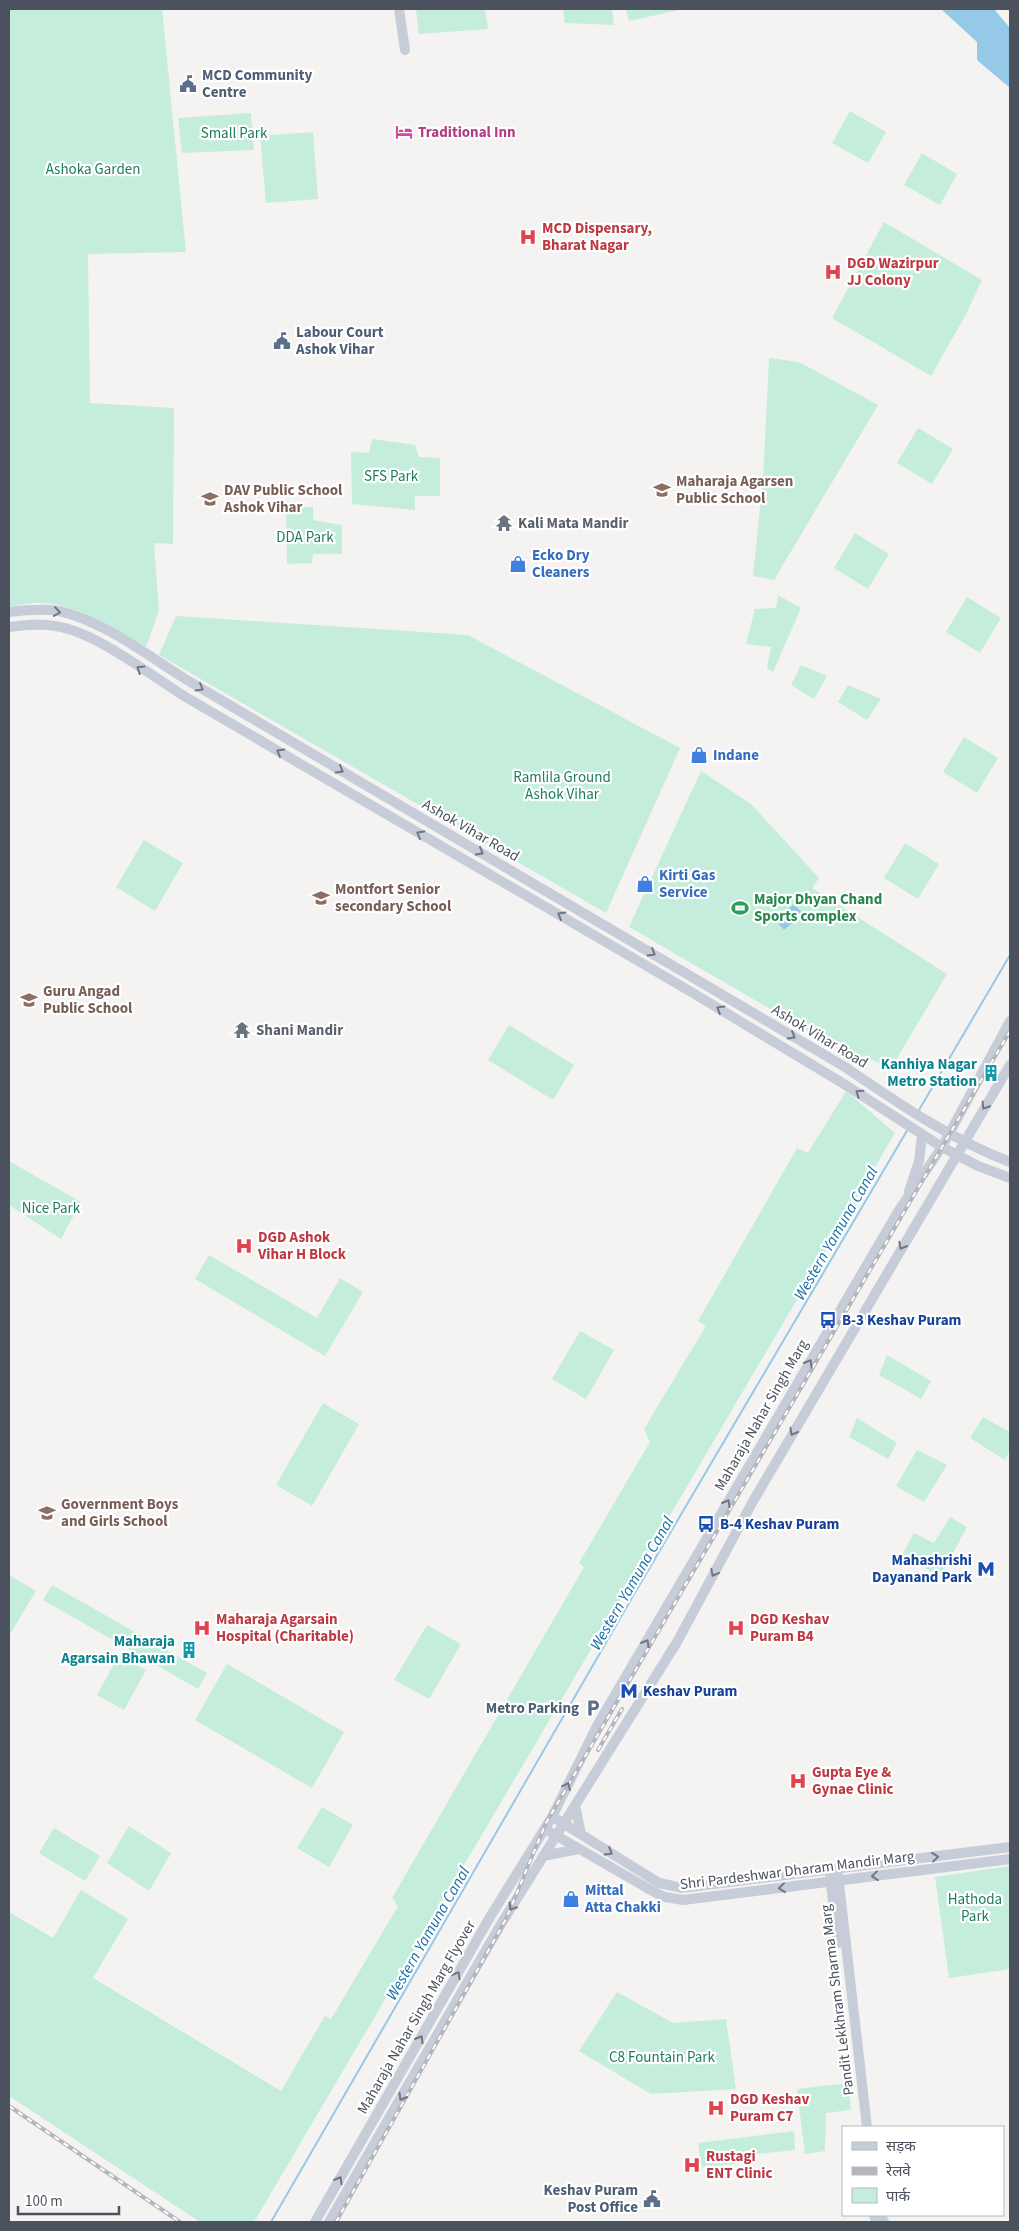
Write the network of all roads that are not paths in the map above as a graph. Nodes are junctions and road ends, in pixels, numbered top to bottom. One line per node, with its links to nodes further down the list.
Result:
1 (399, 9): 2 (main road)
2 (405, 50)
3 (9, 612): 8 (main road, Ashok Vihar Road, one-way to 8)
4 (9, 627): 7 (main road, Ashok Vihar Road, one-way to 4)
5 (1010, 1020): 8 (main road, Maharaja Nahar Singh Marg)
6 (1010, 1065): 9 (main road, one-way to 9)
7 (921, 1134): 10 (main road, Ashok Vihar Road); 14 (main road)
8 (950, 1134): 9 (main road, Ashok Vihar Road); 10 (main road, Maharaja Nahar Singh Marg)
9 (963, 1141): 11 (main road); 12 (main road, Ashok Vihar Road)
10 (942, 1147): 11 (main road, Ashok Vihar Road); 14 (main road, Maharaja Nahar Singh Marg)
11 (956, 1154): 13 (main road, Ashok Vihar Road); 15 (main road, one-way to 15)
12 (1010, 1162)
13 (1010, 1178)
14 (906, 1202): 16 (main road, Maharaja Nahar Singh Marg, one-way to 14)
15 (575, 1805): 17 (main road); 19 (main road)
16 (552, 1817): 17 (main road, Shri Pardeshwar Dharam Mandir Marg); 18 (main road, Maharaja Nahar Singh Marg)
17 (564, 1823): 19 (main road, Shri Pardeshwar Dharam Mandir Marg); 20 (main road)
18 (545, 1829): 20 (main road, Shri Pardeshwar Dharam Mandir Marg); 29 (main road, Maharaja Nahar Singh Marg Flyover, one-way to 18)
19 (581, 1834): 25 (main road, Shri Pardeshwar Dharam Mandir Marg, one-way to 25)
20 (556, 1835): 22 (main road, Shri Pardeshwar Dharam Mandir Marg); 23 (main road)
21 (1010, 1847): 25 (main road, Shri Pardeshwar Dharam Mandir Marg, one-way to 21)
22 (579, 1849): 23 (main road); 26 (main road, Shri Pardeshwar Dharam Mandir Marg, one-way to 22)
23 (543, 1856): 30 (main road, Maharaja Nahar Singh Marg Flyover, one-way to 30)
24 (1010, 1859): 26 (main road, Shri Pardeshwar Dharam Mandir Marg, one-way to 26)
25 (833, 1869): 26 (main road, Pandit Lekkhram Sharma Marg)
26 (834, 1882): 27 (main road, Pandit Lekkhram Sharma Marg); 28 (main road, Pandit Lekkhram Sharma Marg)
27 (860, 2126)
28 (867, 2126)
29 (315, 2222)
30 (329, 2222)

